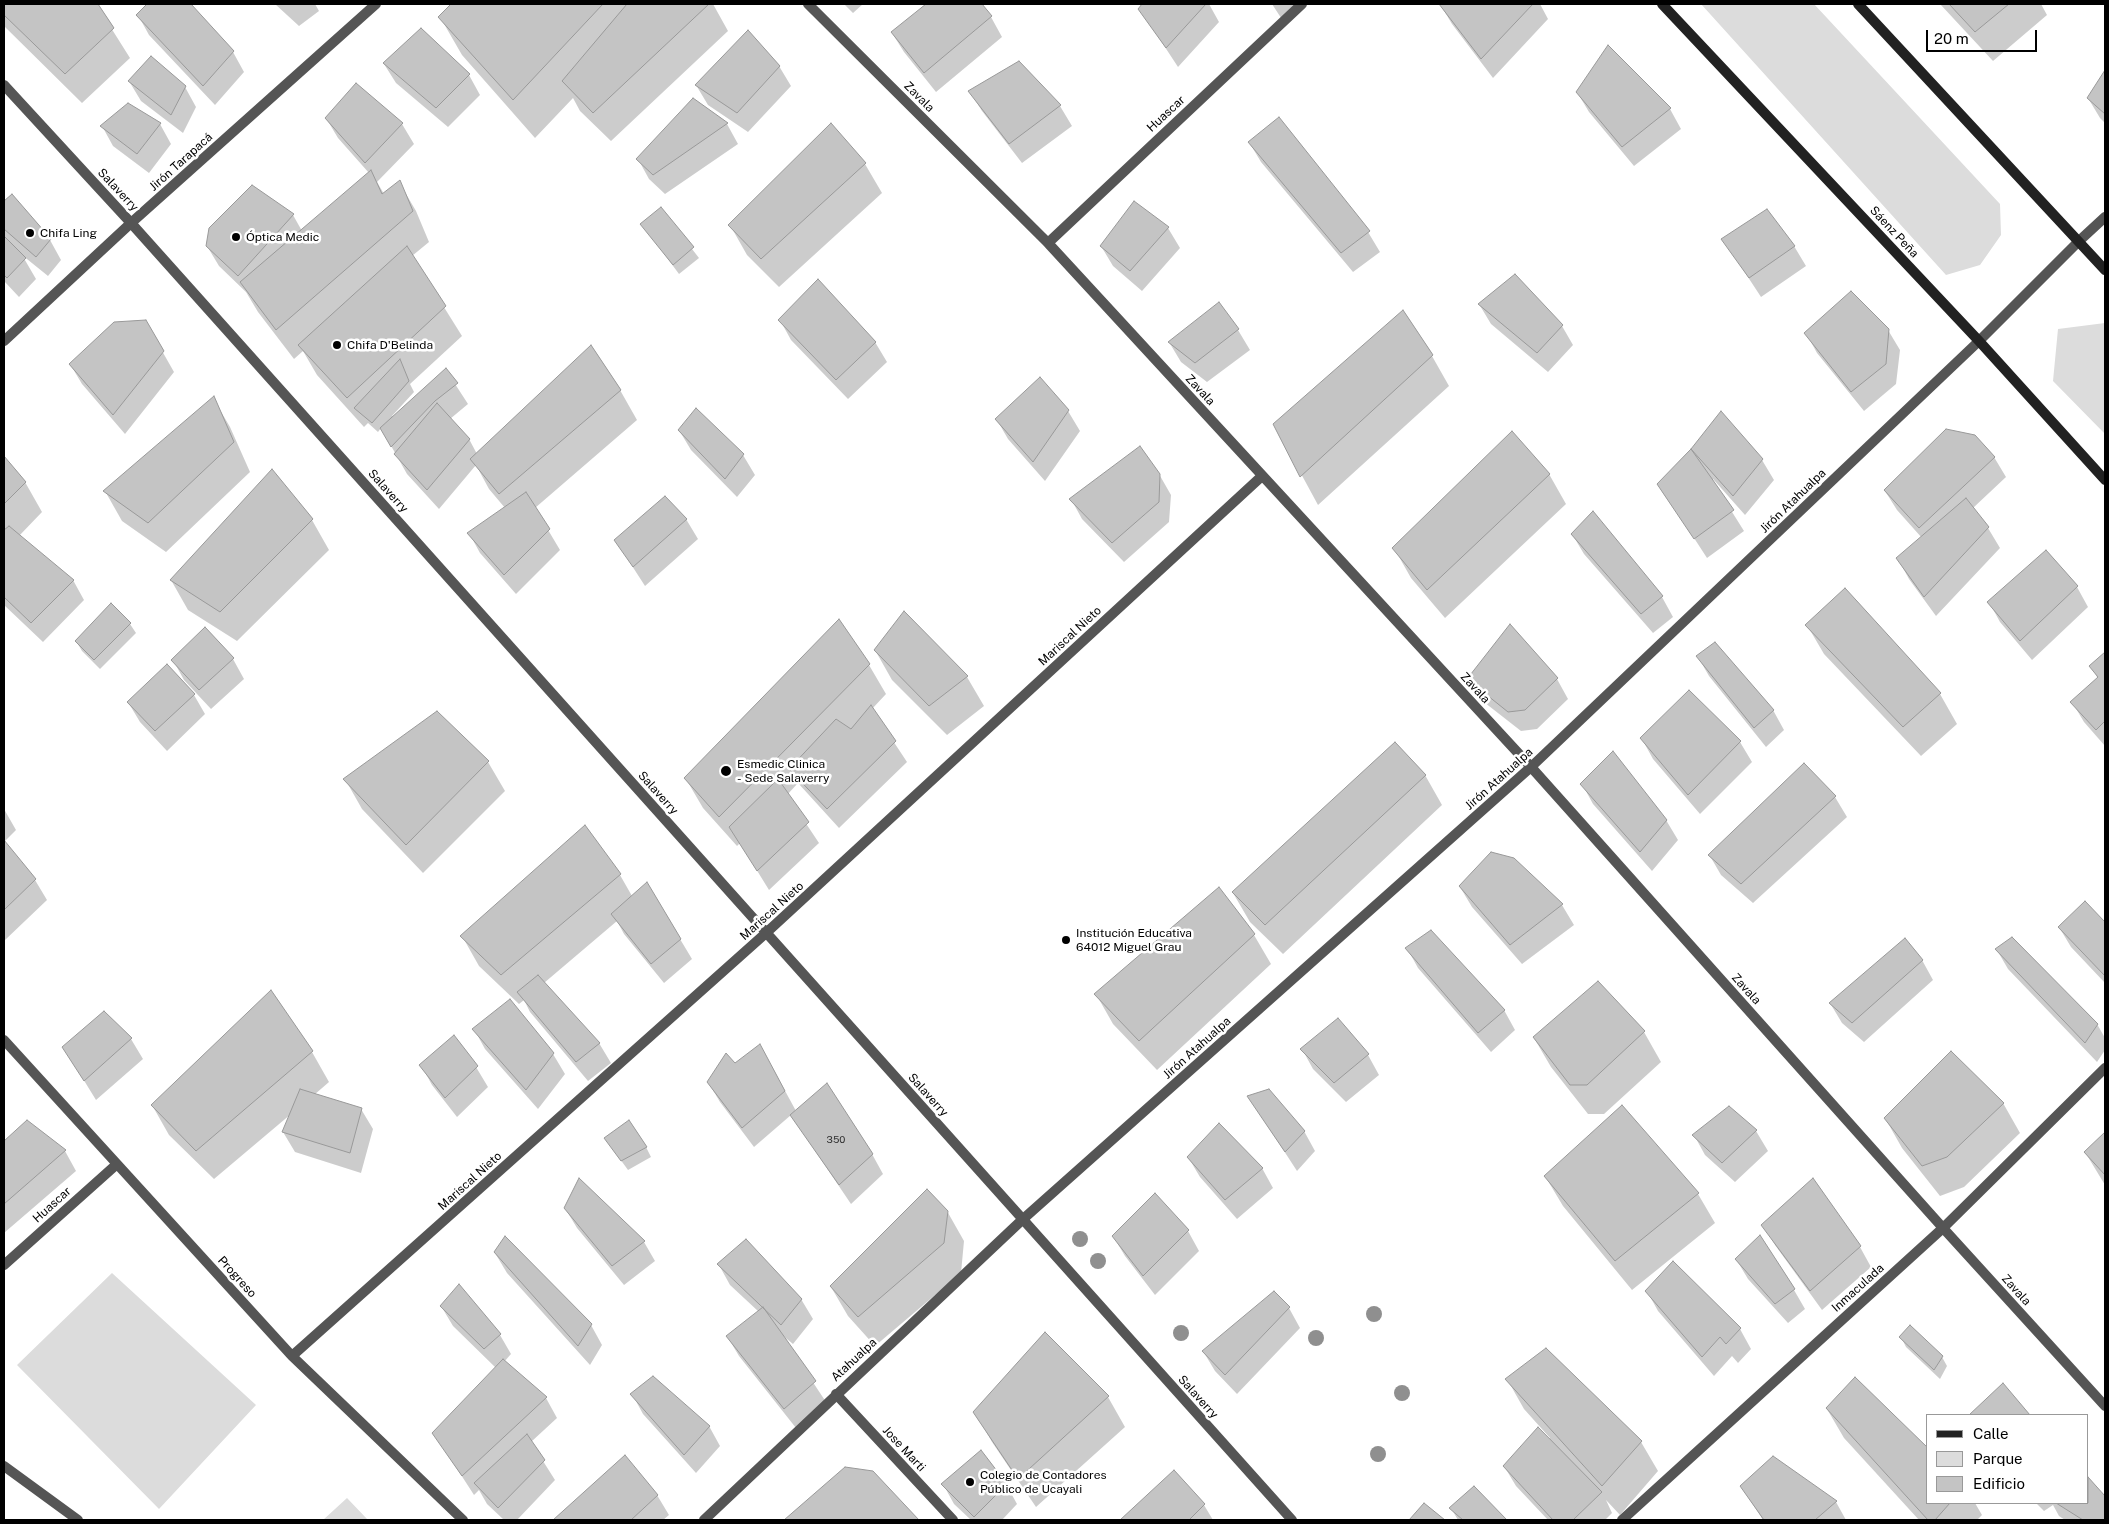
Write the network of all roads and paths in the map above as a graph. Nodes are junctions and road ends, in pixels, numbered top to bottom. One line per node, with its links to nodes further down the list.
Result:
1 (376, 4): 8 (street, Jirón Tarapacá)
2 (808, 4): 10 (street, Zavala)
3 (1302, 4): 10 (street, Huascar)
4 (1662, 4): 13 (main road, Sáenz Peña)
5 (1858, 4): 9 (main road)
6 (4, 85): 8 (street, Salaverry)
7 (2105, 217): 9 (street, Jirón Atahualpa)
8 (131, 223): 12 (street, Jirón Tarapacá); 17 (street, Salaverry)
9 (2079, 241): 11 (main road); 13 (street, Jirón Atahualpa)
10 (1048, 243): 14 (street, Zavala)
11 (2105, 270)
12 (4, 341)
13 (1979, 341): 15 (main road, Sáenz Peña); 16 (street, Jirón Atahualpa)
14 (1262, 476): 16 (street, Zavala); 17 (street, Mariscal Nieto)
15 (2105, 480)
16 (1531, 767): 21 (street, Jirón Atahualpa); 22 (street, Zavala)
17 (766, 933): 21 (street, Salaverry); 24 (street, Mariscal Nieto)
18 (4, 1040): 20 (street, Progreso)
19 (2105, 1068): 22 (street, Inmaculada)
20 (117, 1164): 23 (street, Huascar); 24 (street, Progreso)
21 (1022, 1220): 25 (street, Atahualpa); 32 (street, Salaverry)
22 (1943, 1228): 26 (street, Zavala); 33 (street, Inmaculada)
23 (4, 1265)
24 (292, 1356): 29 (street, Progreso)
25 (836, 1394): 30 (street, Atahualpa); 31 (street, Jose Marti)
26 (2105, 1406)
27 (4, 1466): 28 (street)
28 (78, 1520)
29 (463, 1520)
30 (704, 1520)
31 (953, 1520)
32 (1292, 1520)
33 (1622, 1520)

